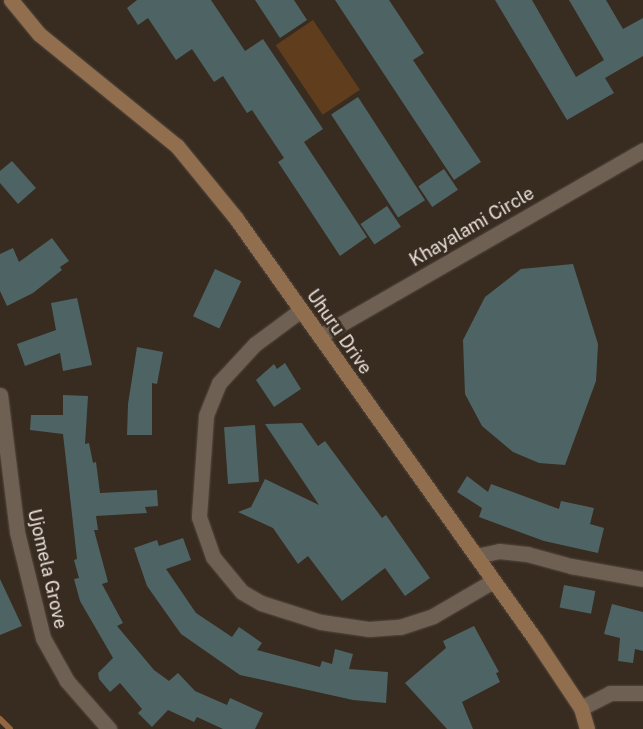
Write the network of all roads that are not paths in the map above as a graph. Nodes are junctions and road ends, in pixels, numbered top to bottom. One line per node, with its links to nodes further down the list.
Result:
1 (11, 0): 3 (street, Uhuru Drive)
2 (643, 150): 4 (street, Khayalami Circle)
3 (301, 310): 4 (street, Uhuru Drive); 8 (street)
4 (320, 336): 6 (street, Uhuru Drive)
5 (0, 395): 11 (street, Ujomela Grove)
6 (476, 556): 7 (street); 8 (street, Uhuru Drive)
7 (643, 579)
8 (493, 581): 10 (street, Uhuru Drive)
9 (643, 694): 10 (street)
10 (581, 708): 12 (street, Uhuru Drive)
11 (109, 729)
12 (587, 729)

